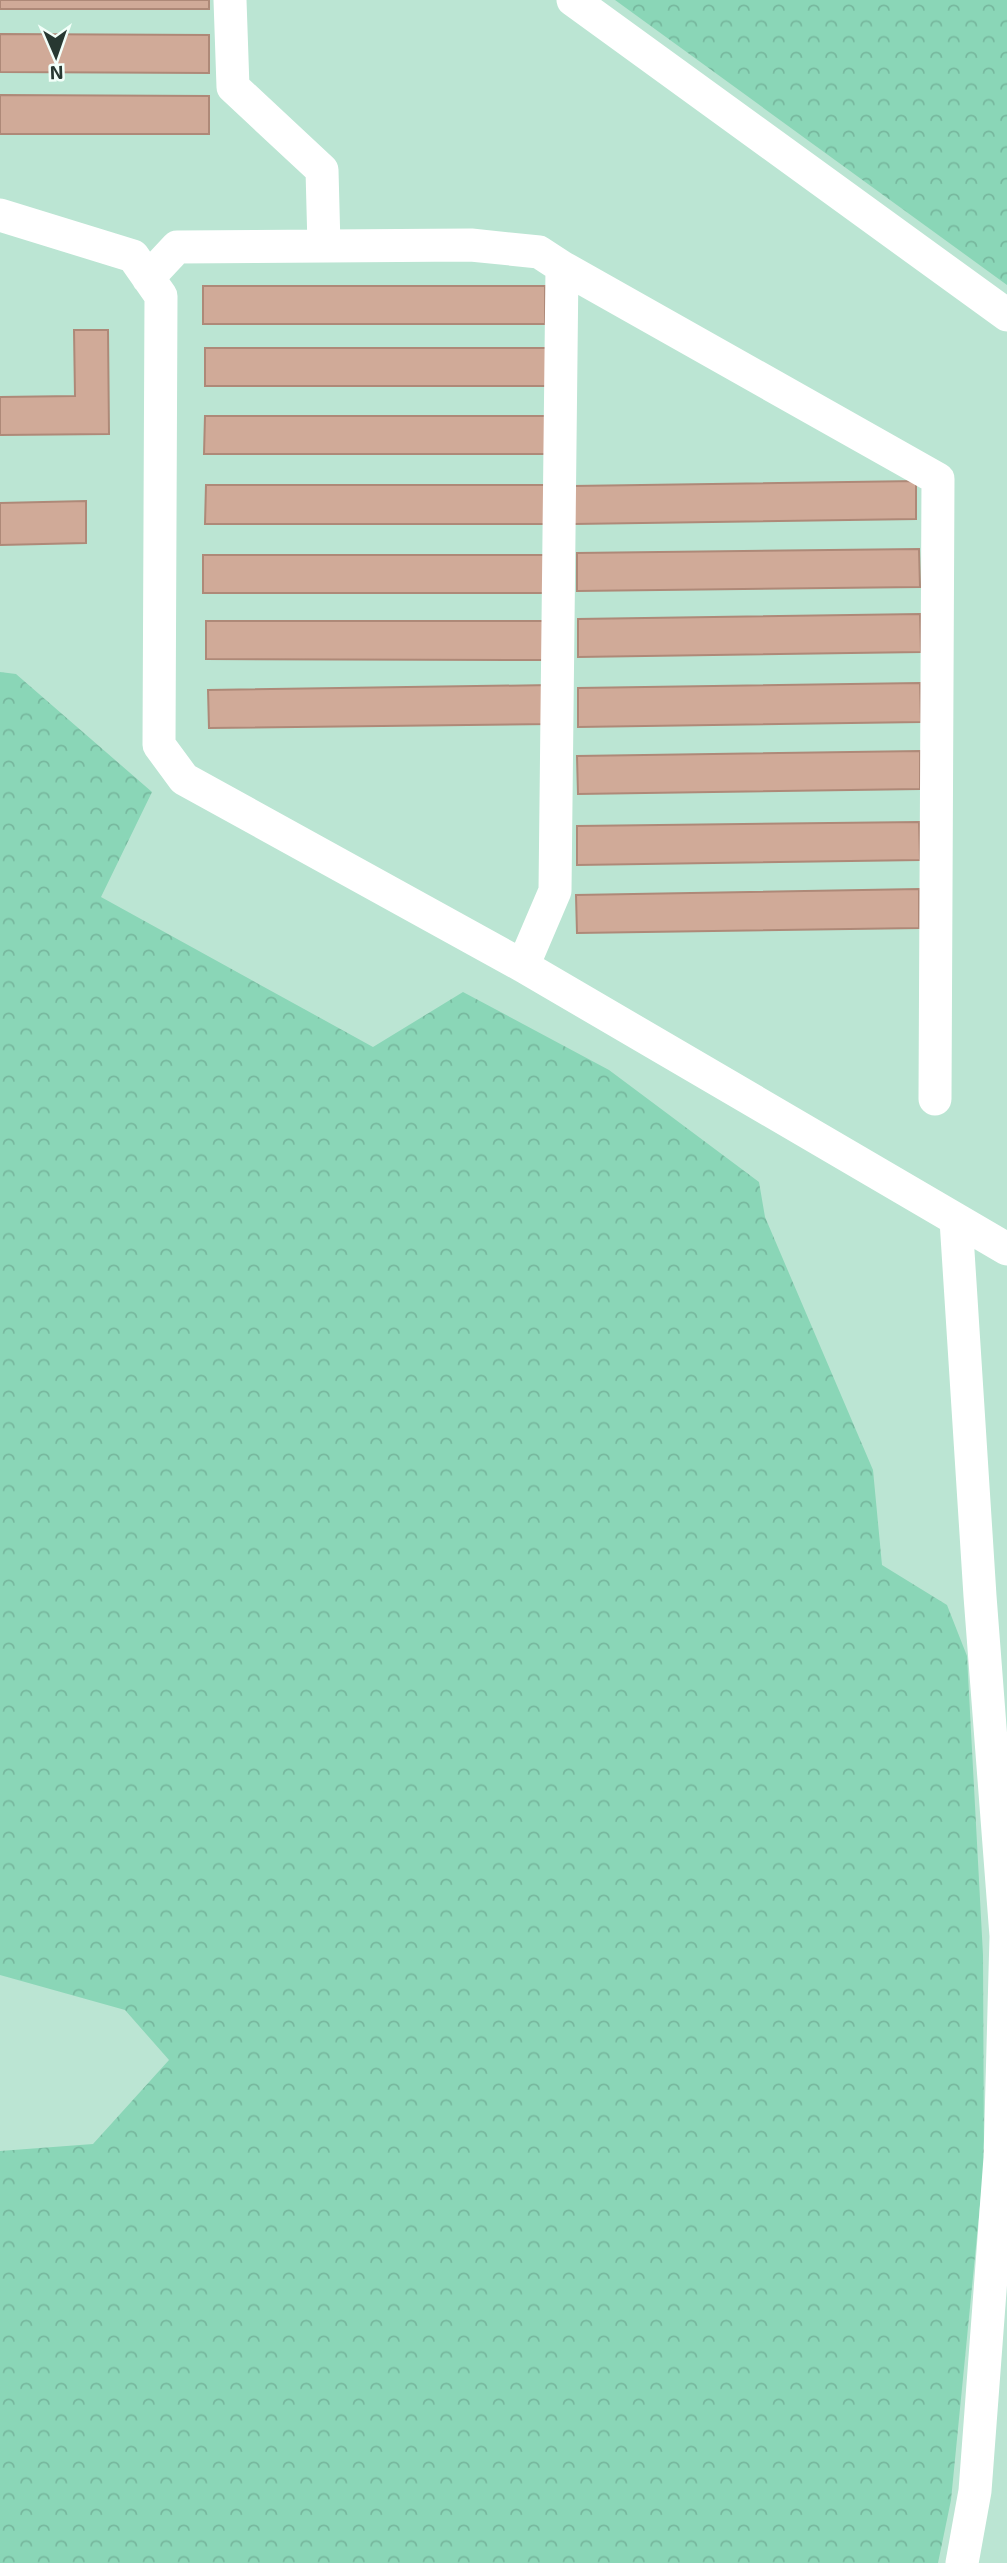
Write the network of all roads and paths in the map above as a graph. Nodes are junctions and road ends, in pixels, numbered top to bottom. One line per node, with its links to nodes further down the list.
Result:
1 (230, 0): 4 (street)
2 (573, 0): 7 (street)
3 (0, 215): 6 (street)
4 (324, 246): 5 (street); 6 (street)
5 (562, 267): 8 (street); 9 (street)
6 (148, 278): 8 (street)
7 (1007, 315)
8 (523, 966): 10 (street)
9 (935, 1099)
10 (956, 1220): 11 (street); 12 (street)
11 (1007, 1249)
12 (962, 2563)

